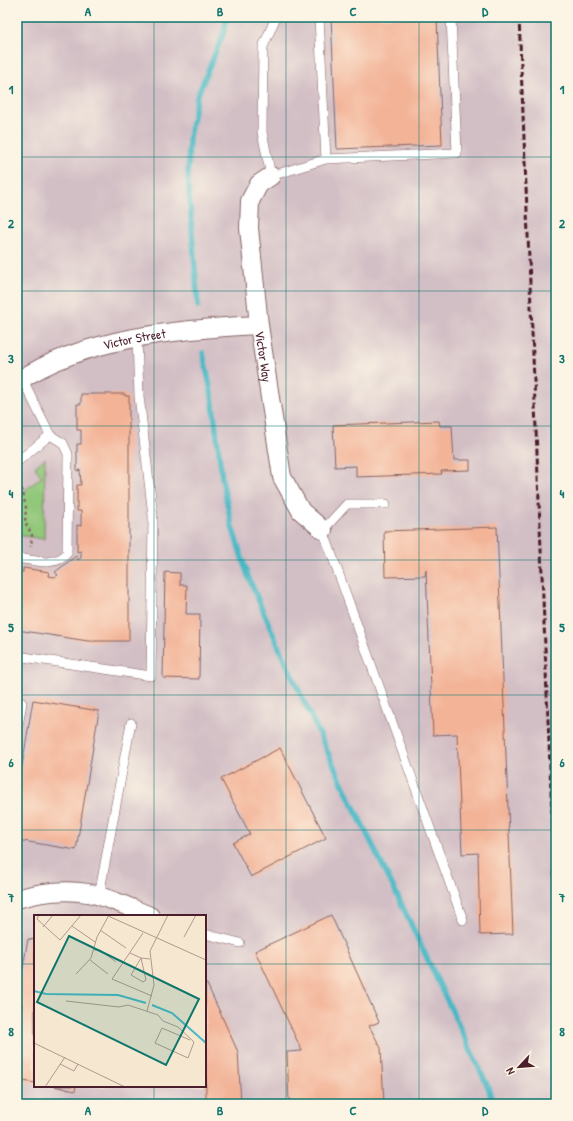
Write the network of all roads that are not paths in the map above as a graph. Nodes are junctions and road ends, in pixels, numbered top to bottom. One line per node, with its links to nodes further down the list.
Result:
1 (276, 17): 5 (lane)
2 (319, 17): 4 (lane)
3 (450, 17): 4 (lane)
4 (326, 159): 5 (lane)
5 (271, 176): 6 (street, Victor Way)
6 (259, 325): 7 (street, Victor Street); 12 (street, Victor Way)
7 (137, 338): 8 (street, Victor Street); 14 (lane)
8 (19, 380): 9 (lane)
9 (50, 435): 10 (lane); 13 (lane)
10 (17, 462)
11 (386, 504): 12 (lane)
12 (323, 530): 21 (lane)
13 (17, 558)
14 (17, 656)
15 (22, 703): 17 (lane)
16 (131, 723): 18 (lane)
17 (17, 731)
18 (99, 896): 19 (street); 20 (street)
19 (17, 898)
20 (147, 915)
21 (463, 920)
22 (206, 934): 23 (lane)
23 (240, 943)

